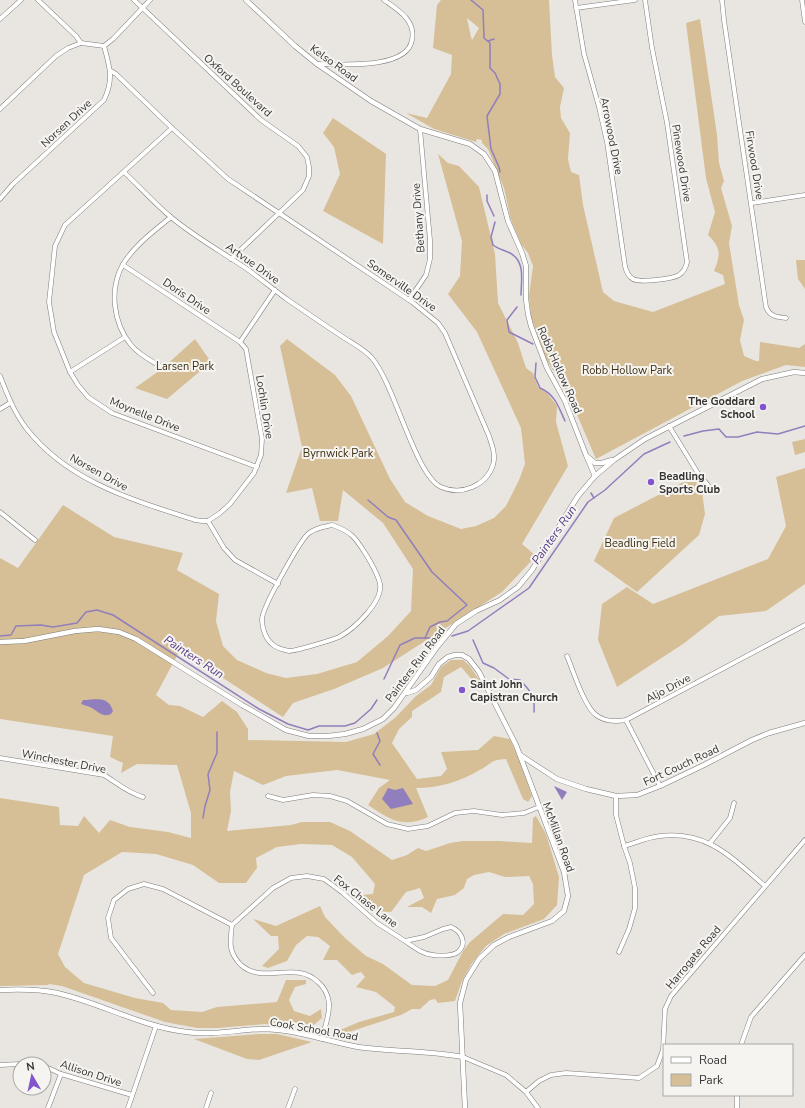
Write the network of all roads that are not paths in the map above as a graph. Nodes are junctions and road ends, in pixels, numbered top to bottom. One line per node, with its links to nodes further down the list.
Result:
1 (21, 0): 14 (street)
2 (38, 0): 16 (street)
3 (134, 0): 12 (street, Oxford Boulevard)
4 (150, 0): 12 (street)
5 (246, 0): 18 (street, Kelso Road)
6 (384, 0): 18 (street)
7 (575, 0): 13 (street, Arrowood Drive)
8 (635, 0): 13 (street)
9 (645, 0): 31 (street, Pinewood Drive)
10 (722, 0): 26 (street, Firwood Drive)
11 (802, 0): 15 (street)
12 (142, 8): 17 (street); 27 (street, Oxford Boulevard)
13 (576, 8): 31 (street, Arrowood Drive)
14 (0, 19)
15 (805, 22)
16 (81, 43): 17 (street); 20 (street)
17 (104, 46): 19 (street, Norsen Drive)
18 (317, 64): 22 (street, Kelso Road)
19 (111, 71): 21 (street, Somerville Drive); 25 (street, Norsen Drive)
20 (0, 109)
21 (172, 128): 23 (street, Moynelle Drive); 27 (street, Somerville Drive)
22 (420, 129): 33 (street, Bethany Drive); 45 (street, Robb Hollow Road)
23 (124, 172): 28 (street, Artvue Drive); 39 (street, Moynelle Drive)
24 (805, 196): 26 (street)
25 (0, 199)
26 (752, 203): 34 (street, Firwood Drive)
27 (279, 213): 29 (street); 33 (street, Somerville Drive)
28 (171, 217): 29 (street, Artvue Drive); 30 (street)
29 (231, 259): 32 (street, Artvue Drive)
30 (123, 265): 35 (street); 36 (street, Doris Drive)
31 (629, 276)
32 (275, 290): 36 (street); 37 (street, Artvue Drive)
33 (409, 300): 37 (street, Somerville Drive)
34 (786, 318)
35 (126, 337): 38 (street); 39 (street)
36 (240, 342): 47 (street, Lochlin Drive)
37 (376, 363)
38 (163, 368)
39 (70, 372): 47 (street, Moynelle Drive)
40 (805, 373): 44 (street, Painters Run Road)
41 (0, 376): 42 (street, Norsen Drive)
42 (10, 403): 43 (street); 51 (street, Norsen Drive)
43 (0, 409)
44 (669, 426): 46 (street, Painters Run Road); 49 (street)
45 (586, 455): 46 (street); 48 (street, Robb Hollow Road)
46 (614, 460): 48 (street, Painters Run Road)
47 (257, 467): 51 (street, Lochlin Drive)
48 (595, 476): 57 (street, Painters Run Road)
49 (708, 485)
50 (0, 512): 52 (street)
51 (208, 520): 53 (street)
52 (35, 540)
53 (278, 584): 53 (street)
54 (805, 625): 58 (street, Aljo Drive)
55 (0, 642): 57 (street, Painters Run Road)
56 (567, 656): 58 (street, Aljo Drive)
57 (406, 693): 60 (street, McMillan Road)
58 (626, 720): 62 (street)
59 (805, 723): 62 (street, Fort Couch Road)
60 (520, 755): 64 (street, Fort Couch Road); 67 (street, McMillan Road)
61 (0, 758): 65 (street, Winchester Drive)
62 (660, 786): 64 (street, Fort Couch Road)
63 (268, 796): 67 (street)
64 (616, 796): 70 (street)
65 (143, 797)
66 (734, 803): 69 (street)
67 (539, 807): 83 (street, McMillan Road)
68 (805, 840): 71 (street, Harrogate Road)
69 (710, 843): 70 (street); 71 (street)
70 (624, 846): 74 (street)
71 (765, 886): 80 (street, Harrogate Road)
72 (232, 925): 73 (street, Fox Chase Lane); 77 (street); 79 (street)
73 (405, 941): 73 (street, Fox Chase Lane)
74 (619, 952)
75 (805, 955): 81 (street)
76 (0, 990): 78 (street, Cook School Road)
77 (153, 993)
78 (156, 1026): 79 (street, Cook School Road); 91 (street)
79 (322, 1039): 83 (street, Cook School Road)
80 (663, 1044)
81 (741, 1044)
82 (663, 1050): 89 (street, Harrogate Road)
83 (463, 1057): 89 (street); 97 (street, McMillan Road)
84 (12, 1064): 85 (street)
85 (0, 1065)
86 (52, 1070): 87 (street, Allison Drive)
87 (61, 1074): 91 (street, Allison Drive); 93 (street)
88 (295, 1089): 96 (street)
89 (526, 1092): 98 (street)
90 (211, 1093): 95 (street)
91 (132, 1095): 94 (street)
92 (737, 1096): 99 (street)
93 (48, 1108)
94 (128, 1108)
95 (206, 1108)
96 (288, 1108)
97 (466, 1108)
98 (538, 1108)
99 (737, 1108)

